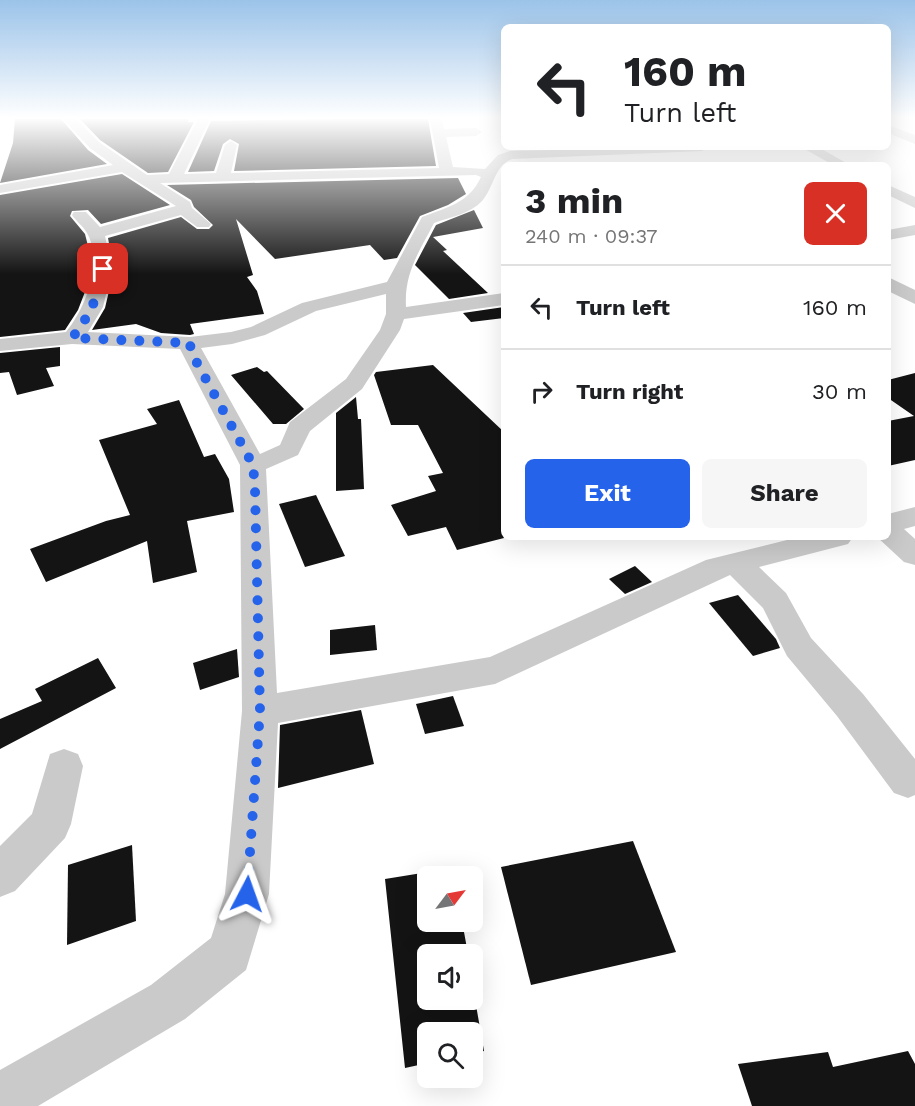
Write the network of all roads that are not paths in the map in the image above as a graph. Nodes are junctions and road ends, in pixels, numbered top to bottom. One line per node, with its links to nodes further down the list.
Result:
1 (105, 171): 11 (street)
2 (132, 171): 9 (street)
3 (178, 171): 10 (street)
4 (224, 171): 8 (street)
5 (447, 171): 7 (street); 8 (street)
6 (491, 171): 7 (street)
7 (488, 174): 21 (street)
8 (222, 177): 10 (street)
9 (147, 179): 10 (street); 14 (street)
10 (174, 179)
11 (0, 189)
12 (891, 191): 13 (street)
13 (915, 203)
14 (184, 209): 16 (street); 19 (street)
15 (80, 215): 19 (street)
16 (203, 224)
17 (915, 230): 18 (street)
18 (891, 232)
19 (96, 233): 25 (street)
20 (891, 285): 22 (street)
21 (395, 286): 24 (street); 26 (street)
22 (915, 298)
23 (501, 299): 24 (street)
24 (396, 314): 28 (street)
25 (72, 338): 26 (street); 27 (street)
26 (190, 343): 28 (street)
27 (0, 345)
28 (253, 465): 35 (street)
29 (915, 516): 30 (street)
30 (891, 523)
31 (891, 534): 33 (street)
32 (826, 540): 34 (street)
33 (915, 555)
34 (736, 563): 35 (street); 37 (street)
35 (260, 711): 39 (street)
36 (64, 766): 38 (street)
37 (908, 780)
38 (0, 876)
39 (6, 1100)

